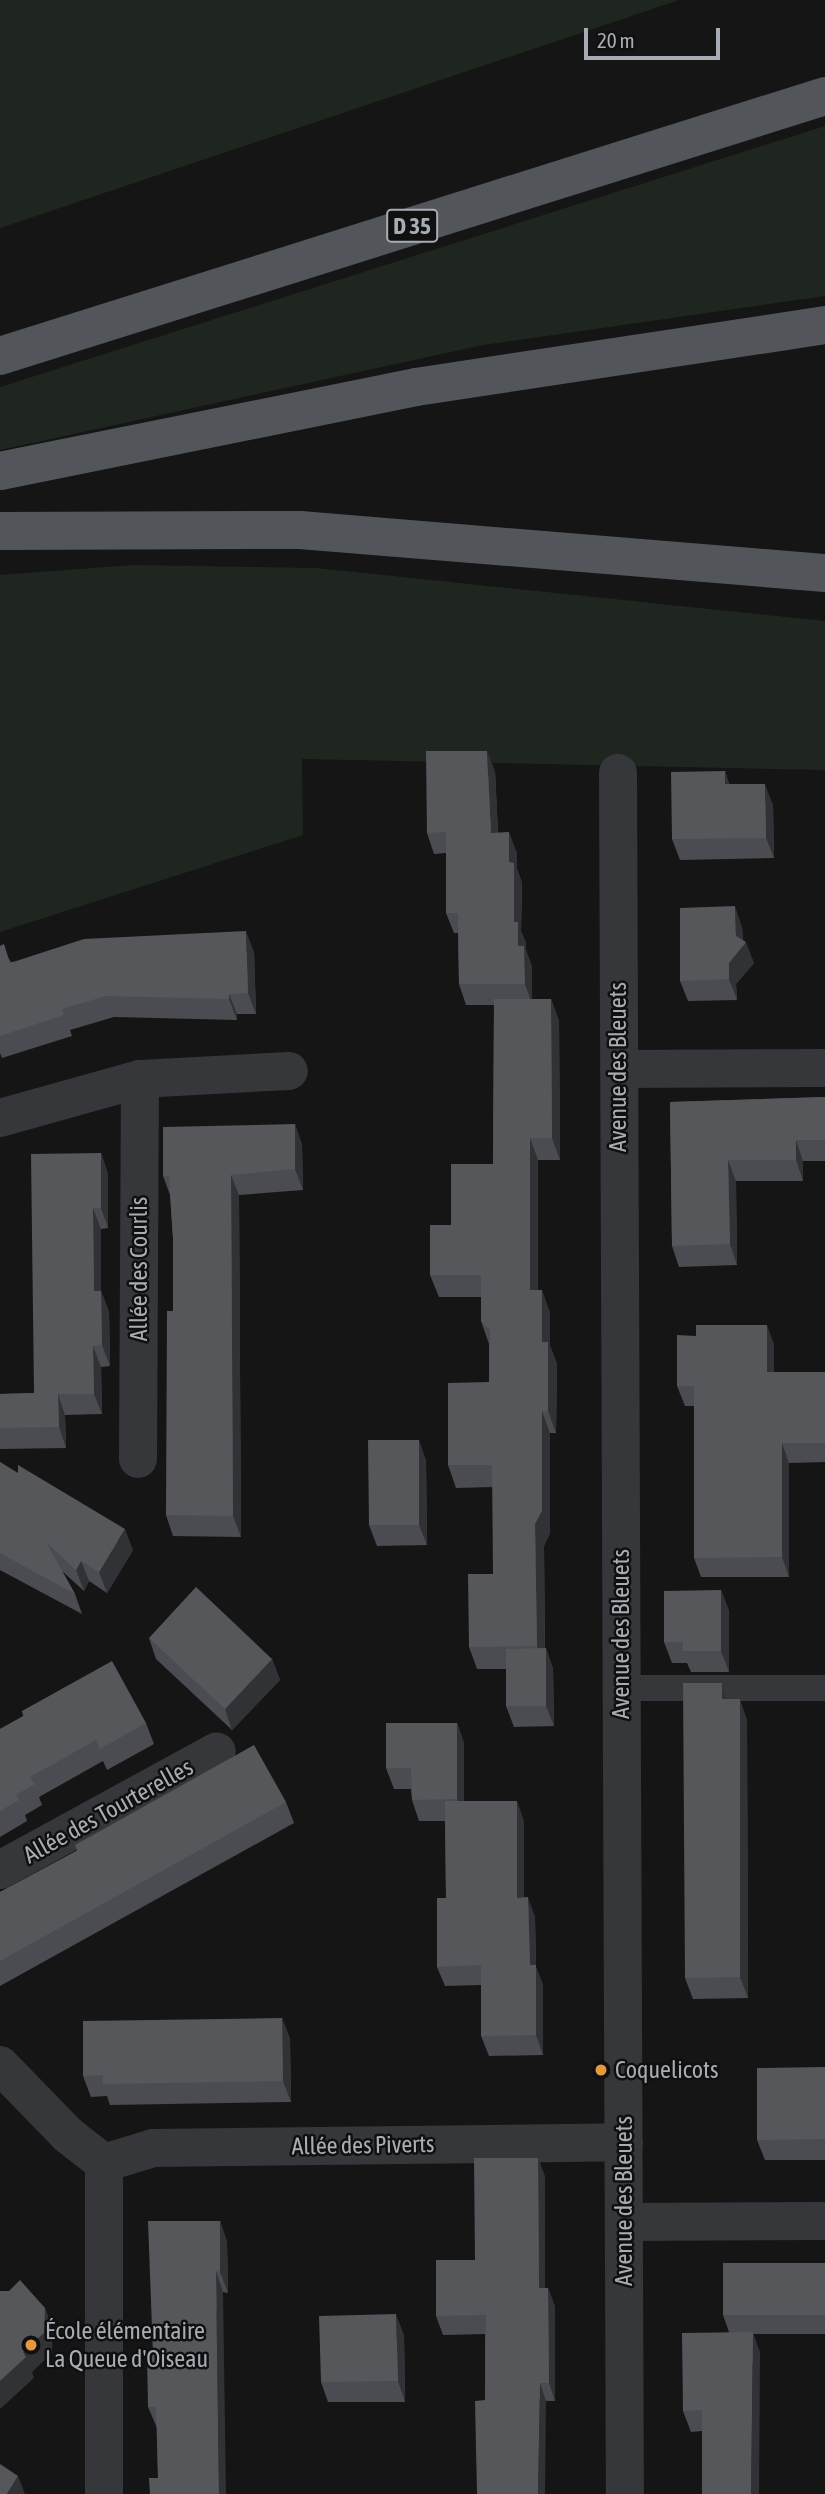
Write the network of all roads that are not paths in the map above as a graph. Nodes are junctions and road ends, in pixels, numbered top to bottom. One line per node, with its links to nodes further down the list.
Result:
1 (825, 96): 3 (main road, D 35)
2 (825, 325): 4 (main road)
3 (0, 356)
4 (0, 471)
5 (0, 531): 6 (main road)
6 (825, 573)
7 (618, 773): 9 (street, Avenue des Bleuets)
8 (825, 1068): 9 (street)
9 (619, 1069): 14 (street, Avenue des Bleuets)
10 (289, 1071): 11 (street)
11 (140, 1079): 12 (street); 13 (street, Allée des Courlis)
12 (0, 1118)
13 (138, 1459)
14 (621, 1688): 15 (lane); 19 (street, Avenue des Bleuets)
15 (825, 1688)
16 (217, 1751): 17 (street, Allée des Tourterelles)
17 (0, 1870)
18 (0, 2065): 20 (street)
19 (624, 2142): 20 (street, Allée des Piverts); 22 (street, Avenue des Bleuets)
20 (104, 2162): 23 (street)
21 (825, 2221): 22 (street)
22 (624, 2222): 24 (street, Avenue des Bleuets)
23 (104, 2494)
24 (625, 2494)

